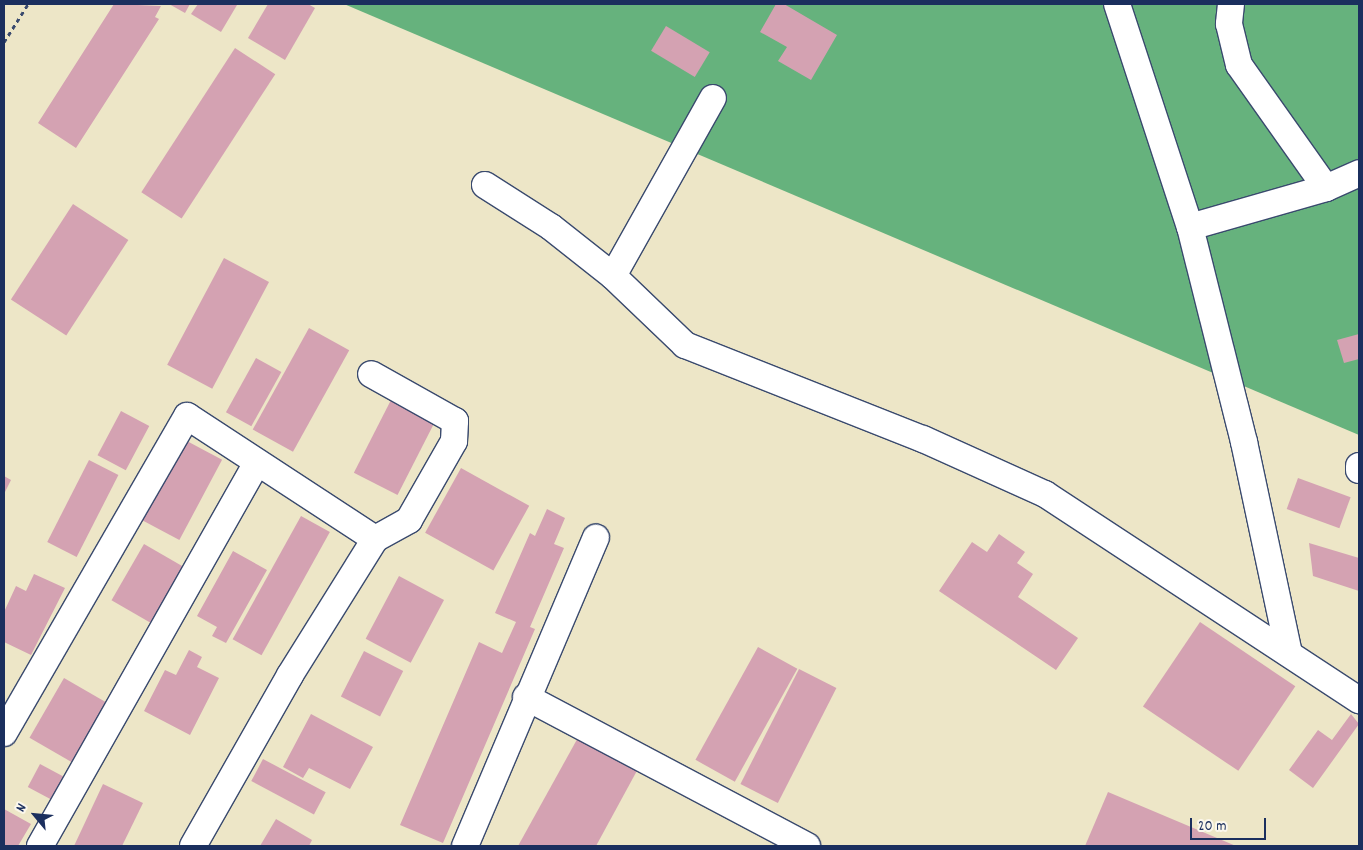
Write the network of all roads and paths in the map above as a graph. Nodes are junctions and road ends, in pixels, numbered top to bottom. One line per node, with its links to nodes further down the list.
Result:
1 (28, 4): 4 (path)
2 (1117, 4): 9 (street)
3 (1231, 4): 8 (street)
4 (4, 42)
5 (713, 98): 10 (street)
6 (1359, 173): 8 (street)
7 (484, 185): 10 (street)
8 (1326, 188): 9 (street)
9 (1190, 228): 17 (street)
10 (613, 276): 17 (street)
11 (370, 374): 16 (street)
12 (257, 463): 16 (street); 20 (street); 21 (street)
13 (1359, 466): 14 (street)
14 (1359, 470)
15 (596, 538): 18 (street)
16 (375, 539): 22 (street)
17 (1289, 653): 19 (street)
18 (526, 697): 23 (street); 24 (street)
19 (1359, 700)
20 (4, 733)
21 (40, 846)
22 (193, 846)
23 (464, 846)
24 (807, 846)

